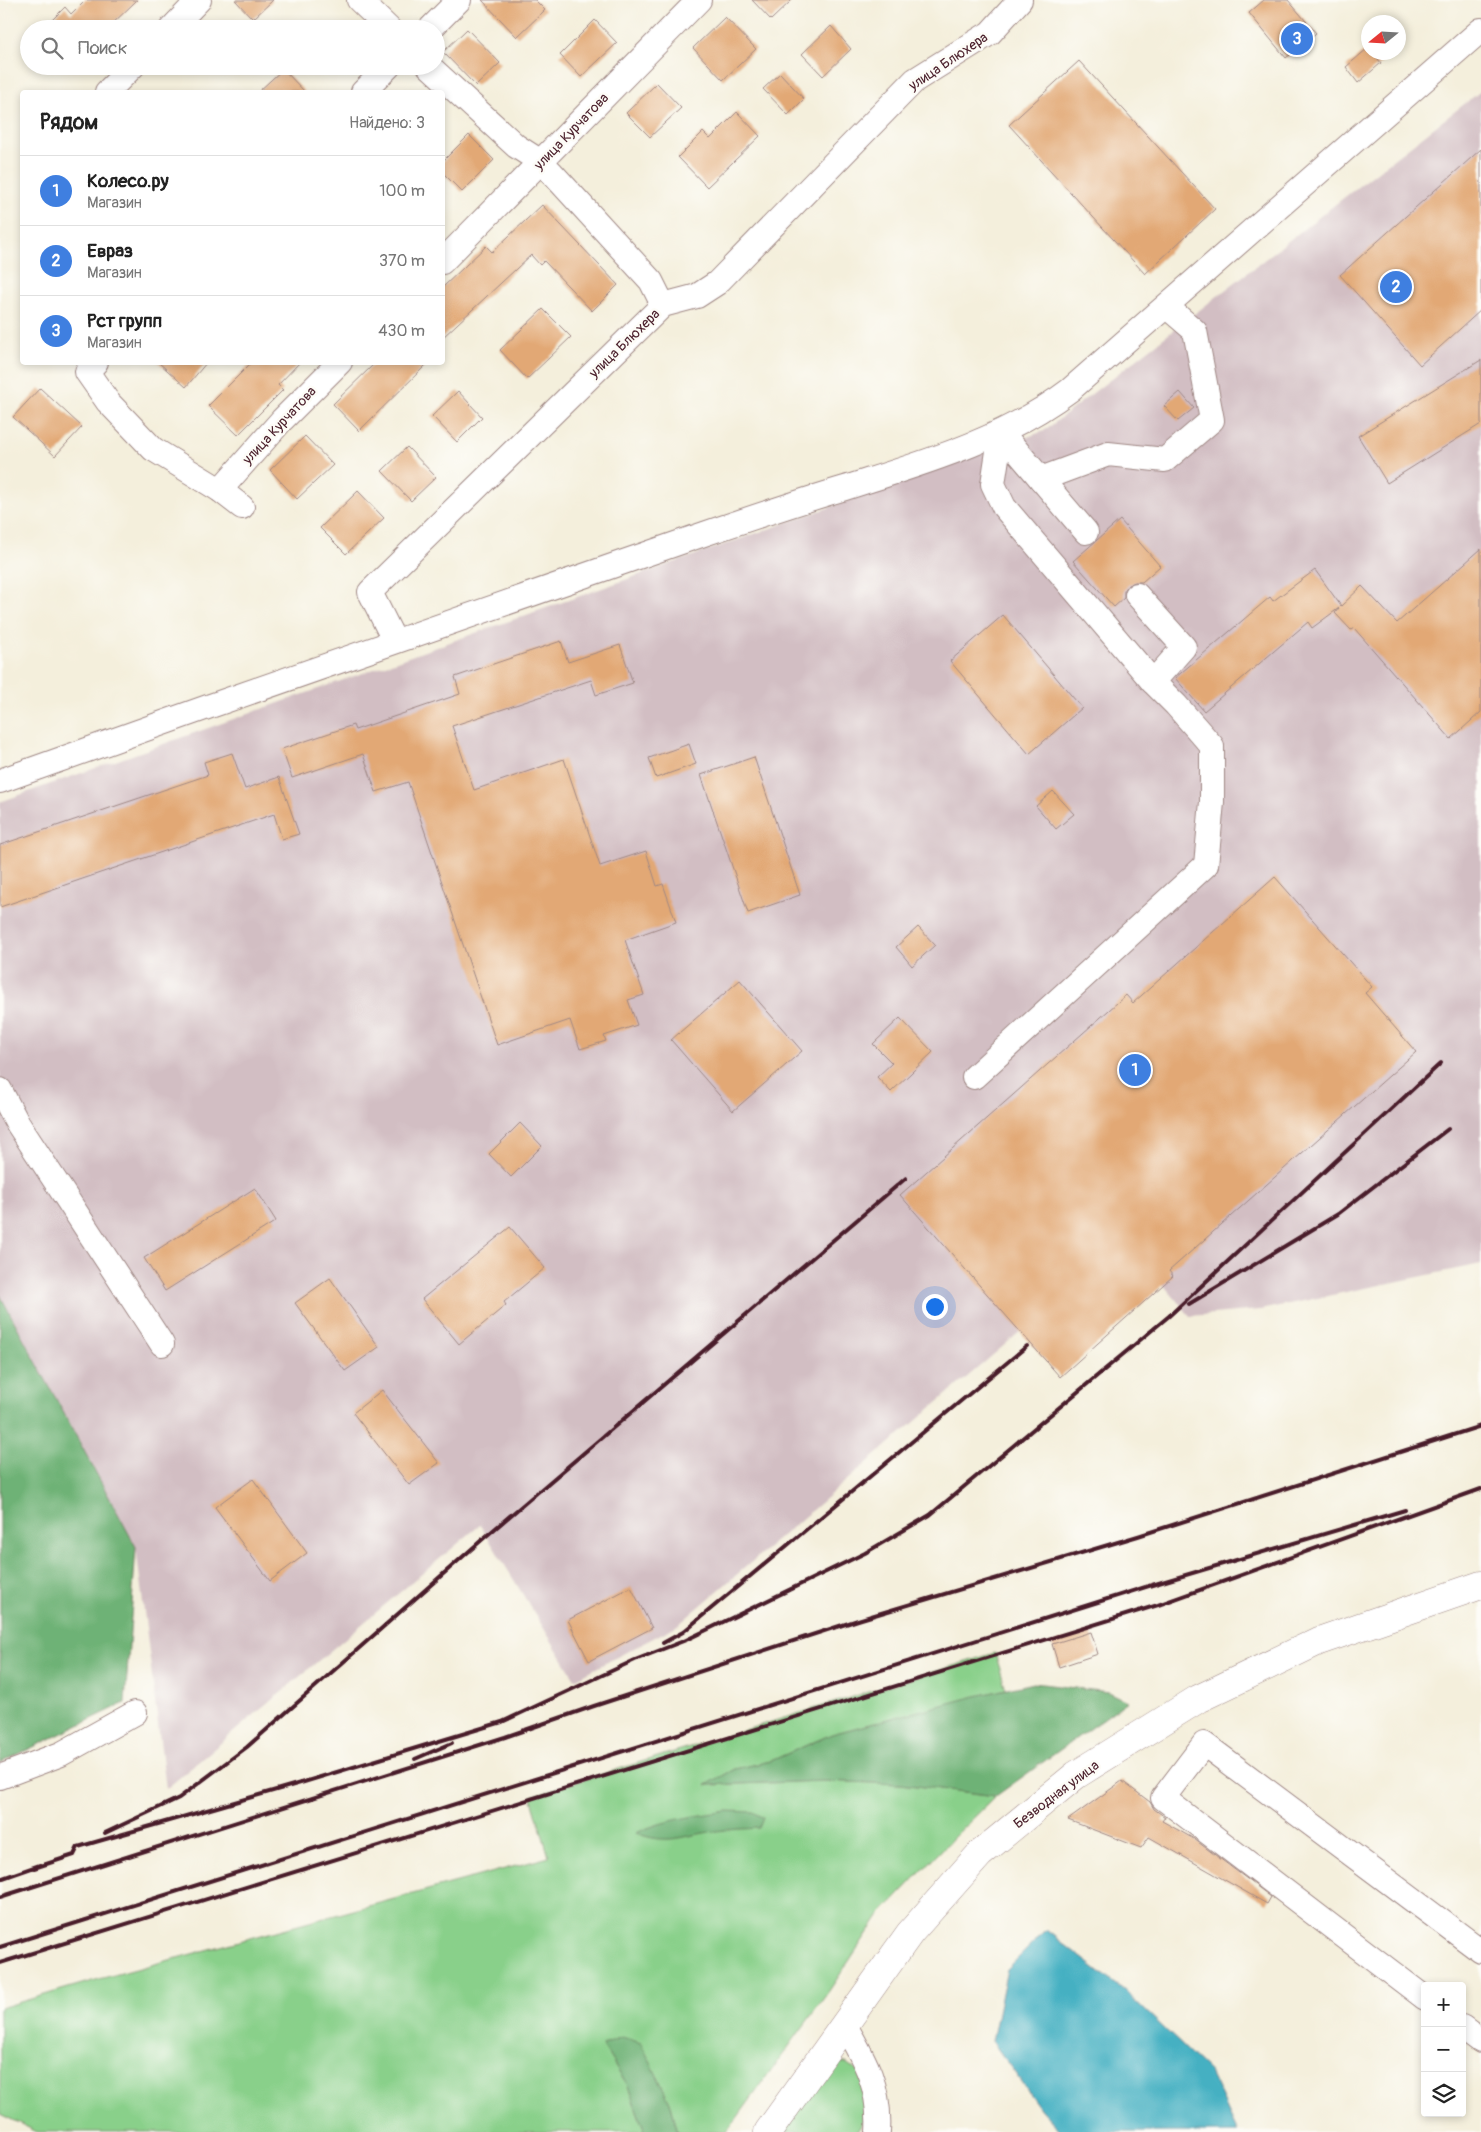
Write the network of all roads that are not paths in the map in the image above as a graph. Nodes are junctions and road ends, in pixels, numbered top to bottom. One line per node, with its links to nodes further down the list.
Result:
1 (200, 0): 6 (street)
2 (360, 0): 7 (street)
3 (459, 0): 8 (street)
4 (699, 0): 15 (street, улица Курчатова)
5 (1020, 0): 17 (street, улица Блюхера)
6 (180, 20)
7 (380, 20)
8 (439, 20)
9 (1481, 30): 18 (street)
10 (124, 75): 13 (street)
11 (380, 75): 14 (street)
12 (439, 75): 15 (street)
13 (109, 90)
14 (365, 90)
15 (540, 162): 16 (street, улица Курчатова); 17 (street)
16 (445, 259)
17 (663, 304): 27 (street, улица Блюхера)
18 (1166, 307): 21 (street); 22 (street)
19 (337, 365): 23 (street, улица Курчатова)
20 (92, 367): 23 (street)
21 (1001, 432): 22 (street); 27 (street); 28 (street)
22 (1041, 479): 25 (street)
23 (220, 490): 24 (street)
24 (242, 507)
25 (1086, 532)
26 (1137, 595): 28 (street)
27 (394, 640): 29 (street)
28 (1152, 682): 30 (street)
29 (0, 781)
30 (974, 1077)
31 (0, 1090): 32 (street)
32 (162, 1344)
33 (1481, 1585): 38 (main road, Безводная улица)
34 (135, 1713): 35 (street)
35 (0, 1777)
36 (1481, 1951): 37 (street)
37 (1421, 1995)
38 (844, 2024): 41 (main road, Безводная улица); 42 (street)
39 (1466, 2030): 40 (street)
40 (1481, 2041)
41 (768, 2132)
42 (878, 2132)

